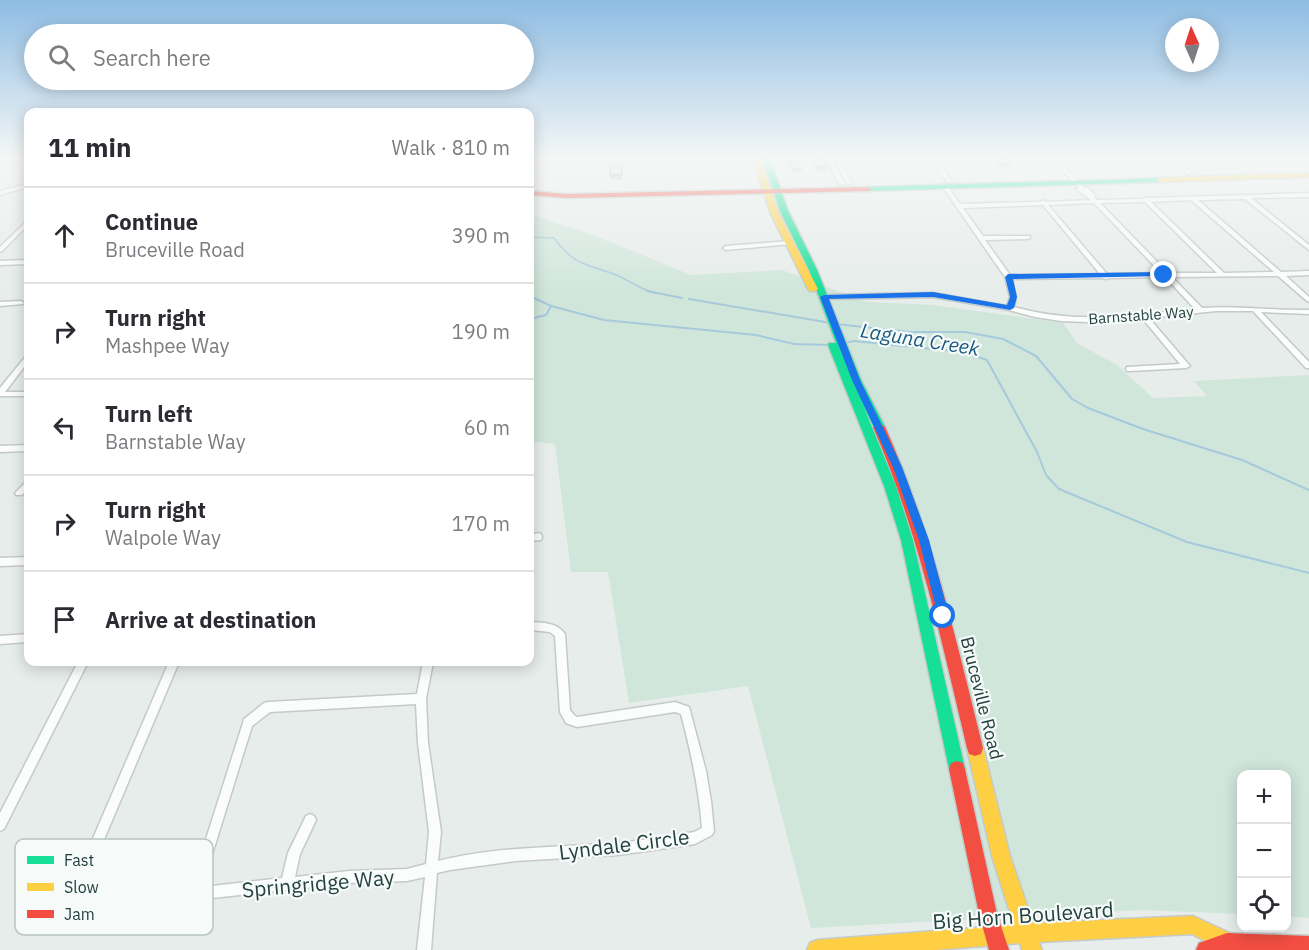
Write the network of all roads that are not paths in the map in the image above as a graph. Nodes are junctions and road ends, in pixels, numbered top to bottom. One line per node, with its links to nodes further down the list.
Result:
1 (776, 203): 14 (main road, Bruceville Road)
2 (778, 203): 29 (main road, Bruceville Road)
3 (958, 203): 10 (street)
4 (1015, 203): 10 (street)
5 (1044, 203): 25 (street)
6 (1097, 203): 23 (street)
7 (1149, 203): 21 (street)
8 (1198, 203): 22 (street)
9 (1254, 203): 16 (street)
10 (960, 206): 13 (street)
11 (24, 229): 17 (street)
12 (1028, 237): 13 (street)
13 (982, 238): 24 (street)
14 (789, 243): 15 (street); 29 (main road, Bruceville Road)
15 (726, 248)
16 (1309, 248)
17 (0, 250)
18 (24, 262): 19 (street)
19 (0, 263)
20 (1309, 273): 22 (street)
21 (1222, 274): 22 (street); 23 (street)
22 (1280, 274): 26 (street)
23 (1164, 275): 25 (street); 32 (street)
24 (1008, 277): 25 (street); 30 (street)
25 (1106, 277)
26 (1309, 300)
27 (21, 303): 28 (street)
28 (0, 304)
29 (824, 304): 30 (street, Barnstable Way); 35 (main road, Bruceville Road)
30 (1010, 308): 34 (street, Barnstable Way)
31 (1255, 310): 32 (street); 33 (street); 37 (street)
32 (1201, 311): 34 (street, Barnstable Way)
33 (1309, 312)
34 (1145, 317): 38 (street)
35 (840, 351): 62 (main road, Bruceville Road); 63 (main road, Bruceville Road)
36 (24, 363): 39 (street)
37 (1309, 366)
38 (1130, 369)
39 (0, 394): 40 (street)
40 (24, 394)
41 (24, 448): 42 (street)
42 (0, 449)
43 (24, 489): 44 (street)
44 (19, 493)
45 (24, 561): 46 (street)
46 (0, 562)
47 (534, 626): 59 (street, Lyndale Circle)
48 (24, 638): 49 (street)
49 (3, 640): 50 (street)
50 (0, 651)
51 (81, 666): 56 (street)
52 (172, 666): 57 (street, Springridge Way)
53 (427, 666): 54 (street)
54 (421, 699): 58 (street); 59 (street)
55 (310, 820): 60 (street)
56 (0, 825)
57 (98, 839)
58 (211, 839)
59 (434, 869): 60 (street, Springridge Way); 66 (street)
60 (287, 884): 61 (street, Springridge Way)
61 (213, 892)
62 (1027, 933): 63 (main road, Big Horn Boulevard); 64 (main road, Big Horn Boulevard); 69 (main road, Bruceville Road)
63 (993, 936): 67 (main road, Big Horn Boulevard); 68 (main road, Bruceville Road)
64 (1227, 942): 65 (main road, Big Horn Boulevard); 70 (main road, Big Horn Boulevard)
65 (1309, 945)
66 (424, 950)
67 (817, 950)
68 (999, 950)
69 (1032, 950)
70 (1206, 950)

